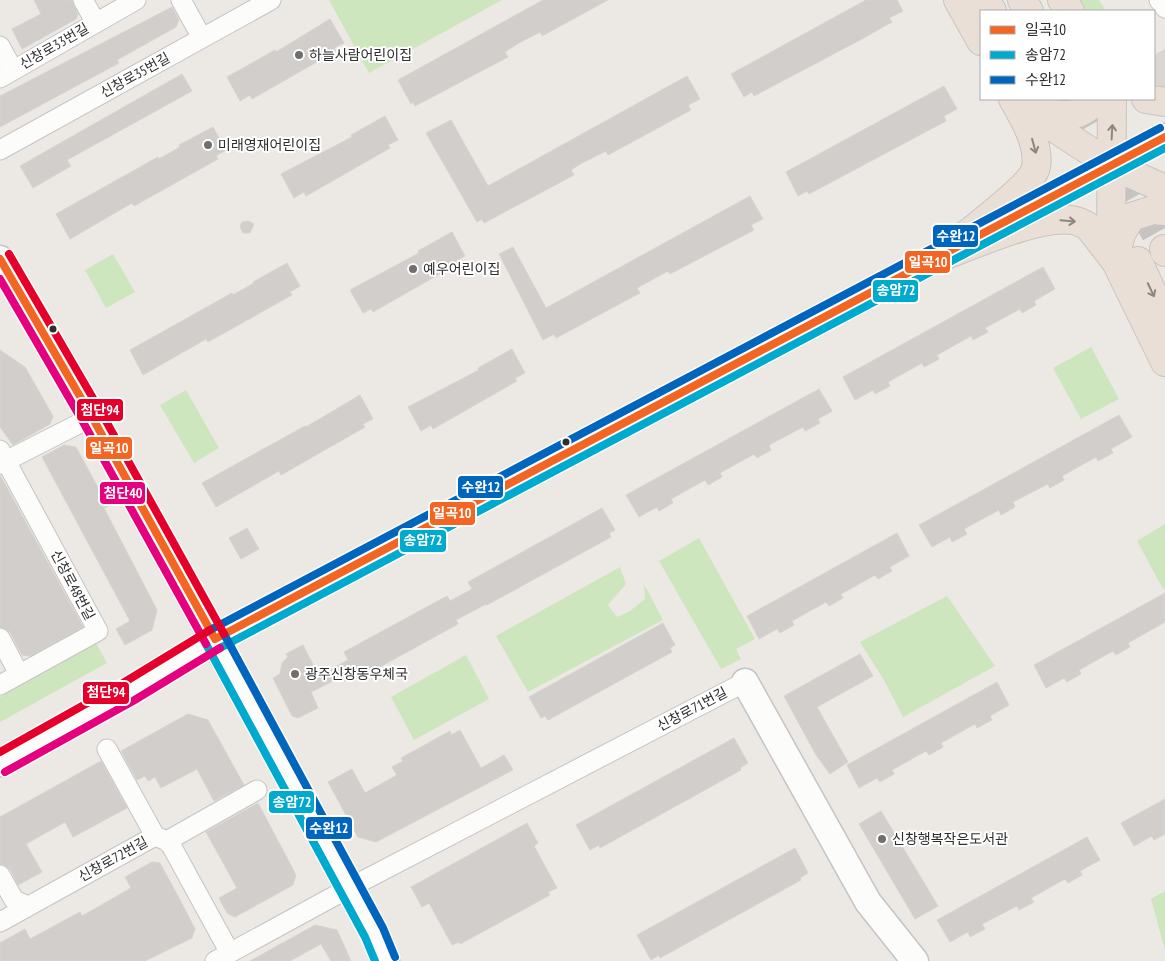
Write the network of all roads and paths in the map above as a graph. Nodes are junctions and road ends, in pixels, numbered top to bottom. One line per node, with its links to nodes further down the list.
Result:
1 (83, 0): 8 (street, 신창로33번길)
2 (136, 0): 8 (street, 신창로33번길)
3 (182, 0): 9 (street)
4 (271, 0): 9 (street, 신창로35번길)
5 (958, 0): 10 (highway)
6 (1159, 0): 7 (street)
7 (1165, 8)
8 (96, 22): 12 (street, 신창로33번길)
9 (202, 38): 19 (street, 신창로35번길)
10 (980, 39)
11 (0, 46): 12 (street, 신창로33번길)
12 (6, 74)
13 (1014, 100): 14 (highway); 20 (highway); 24 (highway, one-way to 24)
14 (1096, 100)
15 (1112, 100): 20 (highway, one-way to 15)
16 (1152, 100): 17 (highway)
17 (1165, 102)
18 (1165, 137): 20 (main road)
19 (0, 150)
20 (1111, 165): 21 (highway); 24 (main road); 25 (highway)
21 (1165, 189)
22 (1165, 211): 25 (highway)
23 (0, 258): 28 (main road)
24 (938, 258): 25 (highway, one-way to 25); 31 (main road)
25 (1127, 261): 26 (highway, one-way to 26); 27 (highway)
26 (1165, 320)
27 (1165, 362)
28 (92, 417): 29 (street, 신창로48번길); 31 (main road)
29 (2, 458): 32 (street, 신창로48번길)
30 (0, 638): 32 (street)
31 (215, 639): 36 (main road); 40 (main road)
32 (19, 674): 34 (street, 신창로48번길)
33 (745, 682): 40 (street, 신창로71번길); 45 (main road, 신창로71번길)
34 (0, 685)
35 (107, 749): 38 (street)
36 (0, 764)
37 (257, 790): 38 (street)
38 (161, 838): 41 (street, 신창로72번길); 43 (street, 신창로72번길)
39 (0, 875): 41 (street)
40 (349, 888): 43 (street, 신창로72번길); 44 (main road)
41 (28, 906): 42 (street, 신창로72번길)
42 (0, 922)
43 (222, 957)
44 (386, 961)
45 (915, 961)

